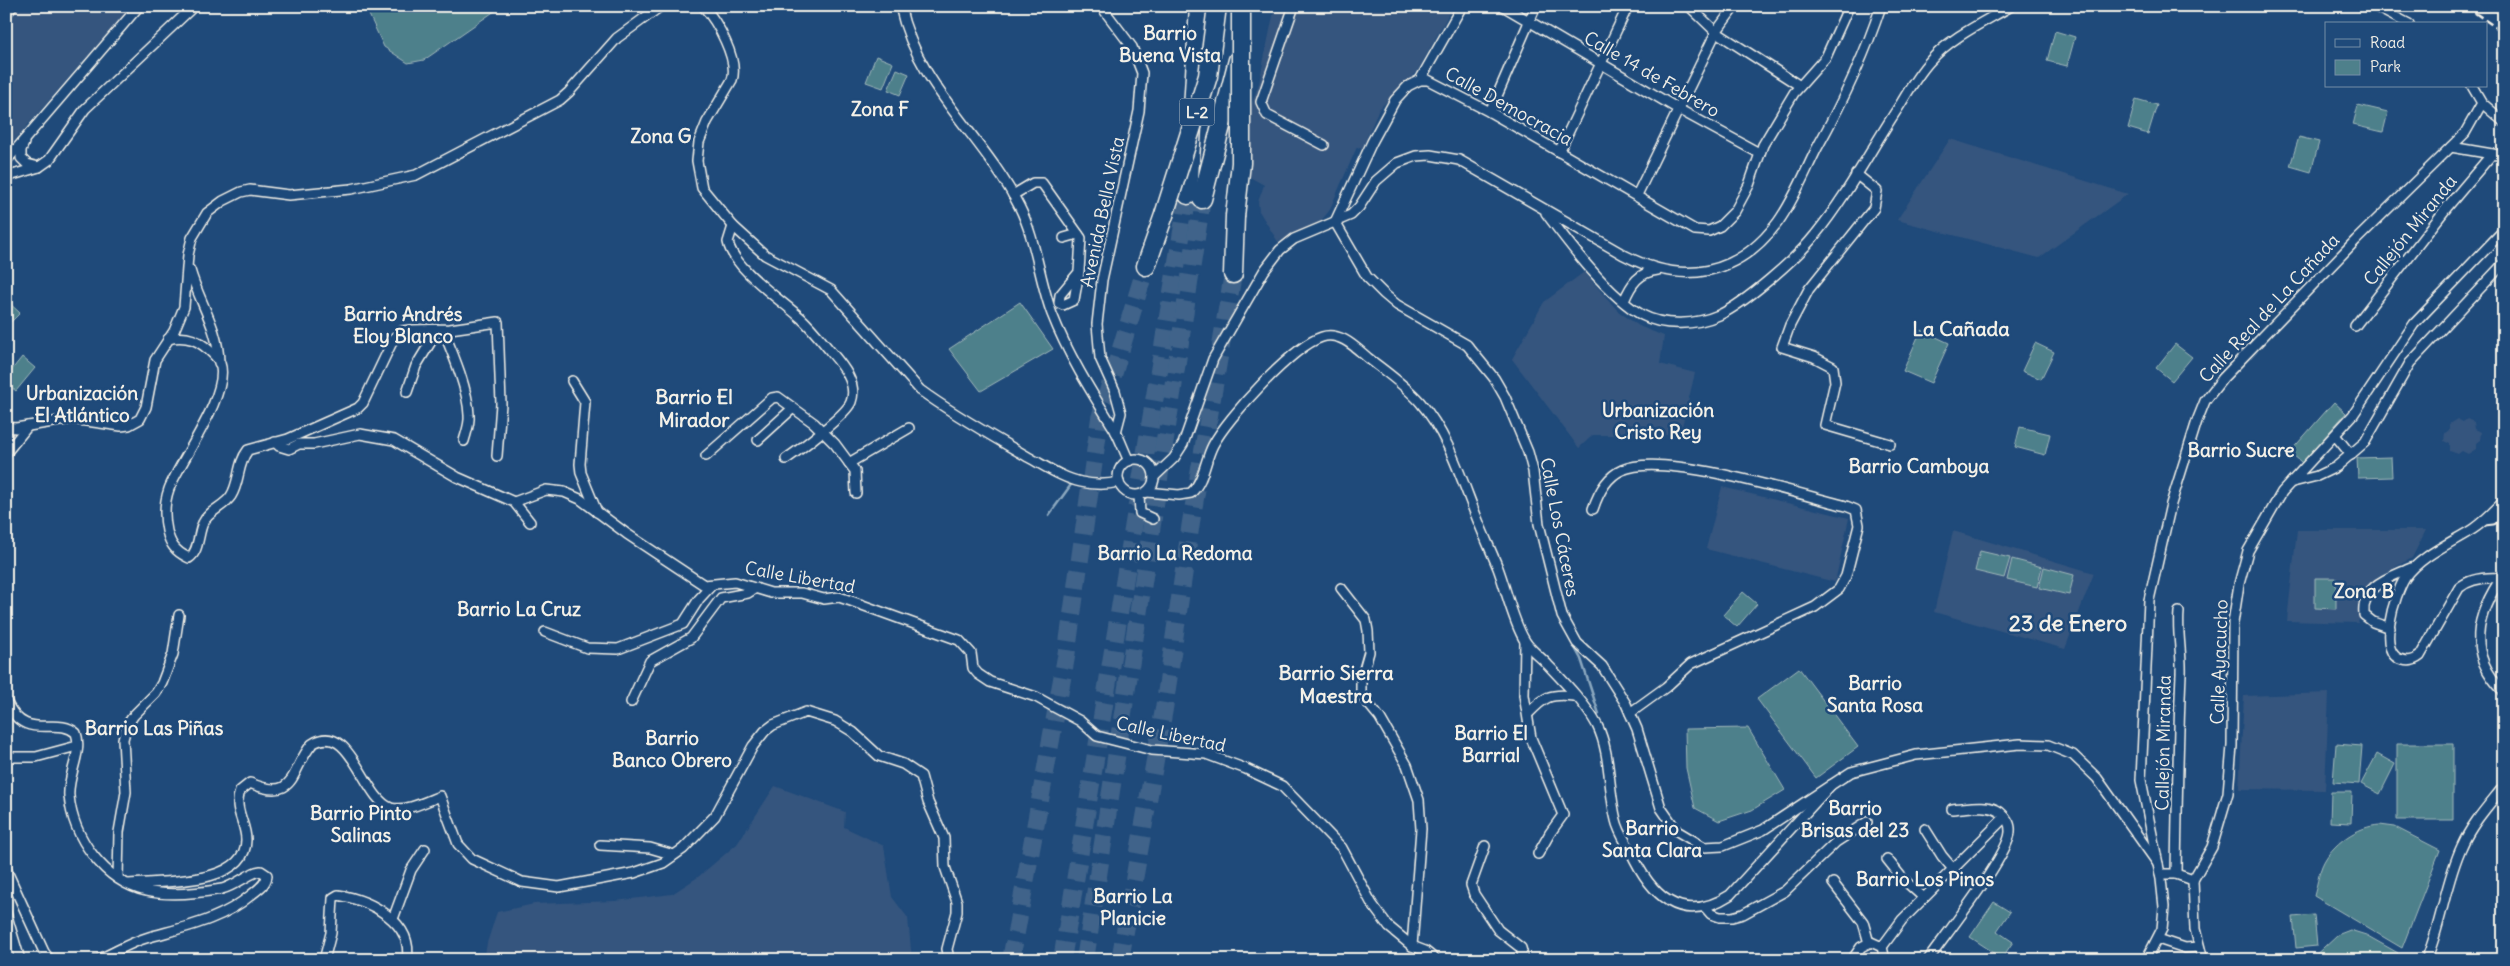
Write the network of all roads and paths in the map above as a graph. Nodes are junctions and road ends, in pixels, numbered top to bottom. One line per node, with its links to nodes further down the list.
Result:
1 (13, 6): 23 (street)
2 (139, 6): 35 (street)
3 (194, 6): 43 (street)
4 (661, 6): 54 (street)
5 (703, 6): 50 (street)
6 (900, 6): 46 (street)
7 (1101, 6): 72 (street, Avenida Bella Vista)
8 (1199, 6): 11 (highway, L-2)
9 (1217, 6): 56 (highway, L-2, bridge)
10 (1241, 6): 59 (highway, bridge)
11 (1248, 6)
12 (1294, 6): 36 (street)
13 (1462, 6): 28 (street)
14 (1503, 6): 24 (street, Calle 14 de Febrero)
15 (1536, 6): 24 (street)
16 (1628, 6): 27 (street)
17 (1689, 6): 26 (street)
18 (1735, 6): 26 (street)
19 (1849, 6): 29 (street)
20 (1881, 6): 57 (street)
21 (2011, 6): 44 (street)
22 (2374, 6): 25 (street)
23 (6, 14)
24 (1529, 22): 27 (street, Calle 14 de Febrero); 33 (street)
25 (2405, 22)
26 (1716, 32): 29 (street); 32 (street)
27 (1601, 62): 32 (street, Calle 14 de Febrero); 38 (street)
28 (1420, 80): 33 (street, Calle Democracia); 49 (street, Calle Democracia)
29 (1800, 86): 39 (street)
30 (2473, 88): 31 (street)
31 (2482, 103): 34 (street); 37 (street, Calle Real de La Cañada)
32 (1680, 110): 39 (street, Calle 14 de Febrero); 47 (street)
33 (1490, 112): 38 (street, Calle Democracia)
34 (2504, 122)
35 (27, 136): 42 (street); 43 (street)
36 (1324, 145)
37 (2451, 147): 40 (street); 128 (street, Calle Real de La Cañada)
38 (1560, 152): 47 (street, Calle Democracia)
39 (1759, 153): 47 (street, Calle Democracia)
40 (2492, 154): 41 (street); 61 (street, Callejón Miranda)
41 (2504, 156)
42 (6, 161)
43 (39, 167): 45 (street)
44 (1856, 174): 60 (street); 77 (street)
45 (6, 177)
46 (1013, 195): 52 (street); 72 (street)
47 (1637, 195)
48 (1543, 209): 49 (street); 57 (street); 60 (street)
49 (1335, 222): 85 (street); 112 (street, Calle Los Cáceres)
50 (733, 226): 71 (street); 86 (street)
51 (2504, 230): 73 (street, Calle Ayacucho)
52 (1078, 234): 53 (street); 58 (street)
53 (1064, 238)
54 (188, 263): 63 (street); 64 (street)
55 (2504, 263): 79 (street)
56 (1146, 266)
57 (1661, 270): 60 (street)
58 (1079, 272)
59 (1233, 274)
60 (1624, 301)
61 (2355, 326)
62 (440, 330): 66 (street); 75 (street); 76 (street); 80 (street)
63 (168, 339): 64 (street); 68 (street)
64 (220, 363): 75 (street)
65 (572, 381): 94 (street)
66 (407, 392)
67 (792, 409): 71 (street); 74 (street); 81 (street)
68 (30, 424): 69 (street); 78 (street)
69 (6, 426)
70 (909, 428): 84 (street)
71 (822, 430): 82 (street); 84 (street)
72 (1116, 432): 83 (street)
73 (2335, 435): 79 (street); 87 (street, Calle Ayacucho)
74 (758, 440)
75 (275, 442): 91 (street)
76 (464, 442)
77 (1890, 444)
78 (6, 453)
79 (2351, 455): 87 (street)
80 (497, 456)
81 (706, 456)
82 (786, 459)
83 (1129, 461): 85 (street); 86 (street)
84 (849, 462): 89 (street)
85 (1154, 477): 88 (street)
86 (1119, 482): 88 (street)
87 (2293, 482): 134 (street, Calle Ayacucho)
88 (1143, 493): 95 (street); 107 (street)
89 (856, 494)
90 (2504, 501): 96 (street)
91 (514, 502): 94 (street); 97 (street)
92 (2504, 508): 96 (street)
93 (1594, 509): 112 (street)
94 (597, 512): 100 (street)
95 (1153, 519)
96 (2484, 521): 98 (street)
97 (530, 522)
98 (2416, 566): 105 (street); 105 (street)
99 (2502, 576): 105 (street); 108 (street)
100 (711, 586): 101 (street, Calle Libertad); 106 (street)
101 (756, 588): 111 (street); 143 (street, Calle Libertad)
102 (1341, 588): 143 (street)
103 (2180, 612): 132 (street, Callejón Miranda)
104 (179, 615): 133 (street)
105 (2390, 628)
106 (545, 632)
107 (1525, 642): 109 (street); 113 (street)
108 (2504, 692)
109 (1574, 696): 113 (street); 138 (street)
110 (6, 701): 114 (street)
111 (631, 702)
112 (1630, 713): 116 (street, Calle Los Cáceres)
113 (1528, 714): 125 (street)
114 (77, 746): 115 (street); 133 (street)
115 (6, 757)
116 (1831, 785): 128 (street, Calle Los Cáceres); 138 (street)
117 (2504, 786): 159 (street)
118 (1952, 809): 119 (street)
119 (2005, 816): 130 (street); 156 (street)
120 (1867, 822): 138 (street)
121 (1925, 830): 130 (street)
122 (600, 845): 126 (street)
123 (1485, 846): 153 (street)
124 (425, 848): 140 (street)
125 (1538, 854)
126 (674, 855): 136 (street); 151 (street)
127 (1887, 859): 137 (street)
128 (2158, 864): 131 (street, Calle Real de La Cañada)
129 (6, 869): 147 (street)
130 (1953, 869): 137 (street)
131 (2160, 874): 132 (street); 141 (street, Calle Real de La Cañada)
132 (2176, 874): 134 (street)
133 (118, 878): 136 (street)
134 (2193, 880): 145 (street)
135 (1833, 883): 142 (street)
136 (129, 884): 148 (street)
137 (1924, 898): 144 (street)
138 (1705, 907)
139 (6, 913): 146 (street)
140 (392, 919): 149 (street); 150 (street)
141 (2158, 939): 145 (street); 157 (street, Calle Real de La Cañada)
142 (1870, 943): 144 (street); 154 (street)
143 (1412, 946): 152 (street, Calle Libertad)
144 (1882, 947): 155 (street)
145 (2199, 947): 158 (street)
146 (20, 960)
147 (50, 960)
148 (98, 960)
149 (324, 960)
150 (407, 960)
151 (949, 960)
152 (1436, 960)
153 (1524, 960)
154 (1852, 960)
155 (1885, 960)
156 (1928, 960)
157 (2146, 960)
158 (2203, 960)
159 (2426, 960)

